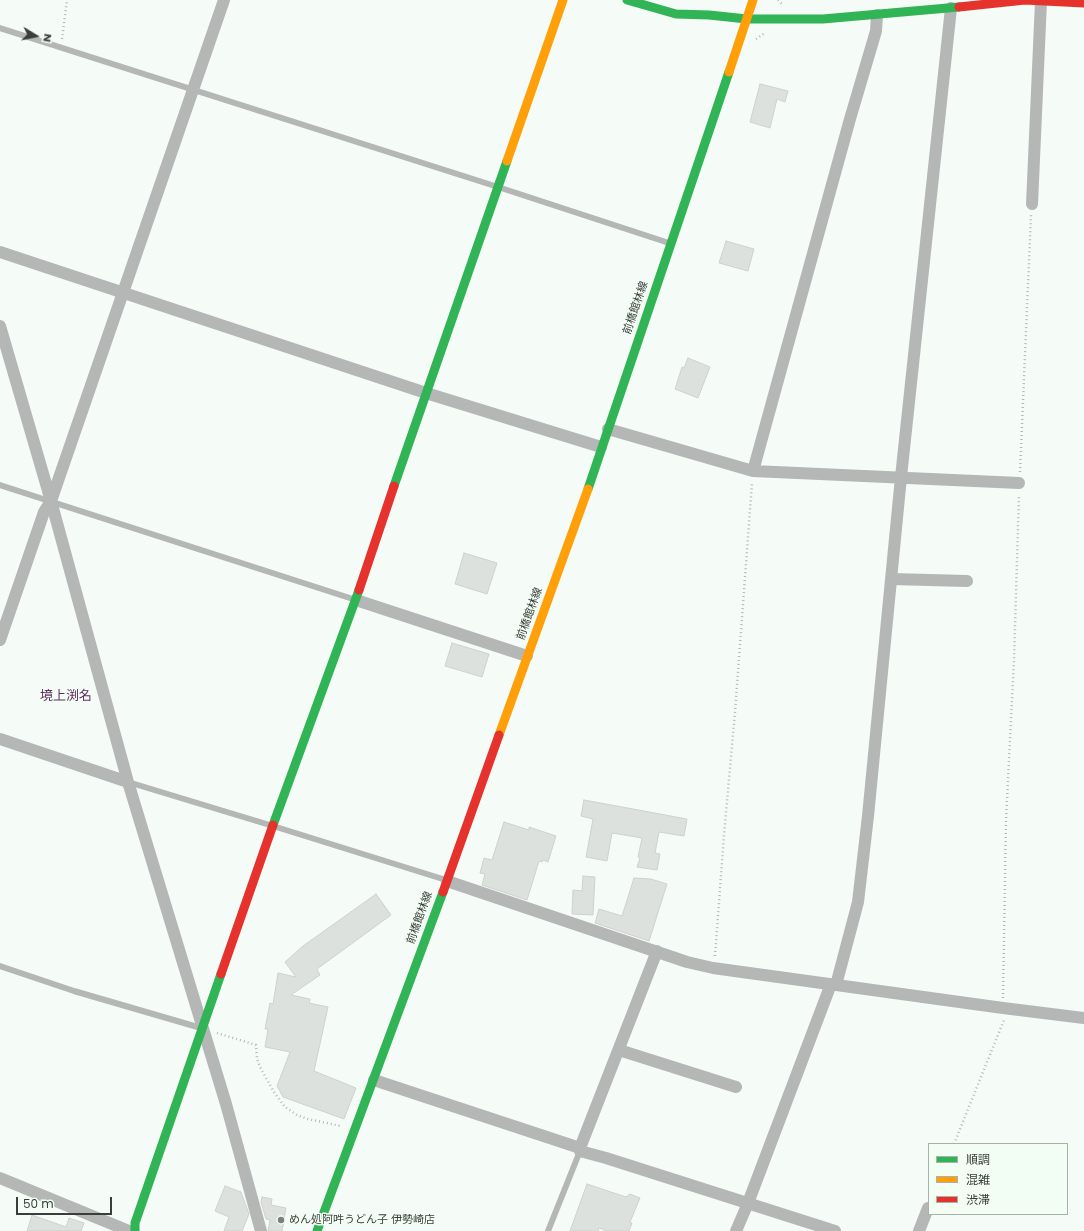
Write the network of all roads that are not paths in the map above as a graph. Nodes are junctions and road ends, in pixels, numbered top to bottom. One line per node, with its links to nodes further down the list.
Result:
1 (224, 0): 12 (street)
2 (563, 0): 13 (main road)
3 (627, 0): 10 (main road)
4 (753, 0): 10 (main road, 前橋館林線)
5 (1041, 0): 6 (main road); 8 (main road); 14 (street)
6 (1062, 1): 7 (main road)
7 (1084, 3)
8 (952, 8): 9 (main road); 23 (street)
9 (877, 15): 10 (main road); 22 (street)
10 (747, 19): 15 (main road, 前橋館林線)
11 (0, 28): 12 (lane)
12 (193, 90): 13 (lane); 17 (street)
13 (498, 187): 15 (lane); 19 (main road)
14 (1032, 204)
15 (670, 243): 20 (main road, 前橋館林線)
16 (0, 252): 17 (street)
17 (122, 293): 19 (street); 26 (street)
18 (0, 326): 26 (street)
19 (426, 393): 21 (street); 29 (main road)
20 (608, 429): 21 (main road, 前橋館林線); 22 (street)
21 (601, 447): 31 (main road, 前橋館林線)
22 (753, 471): 23 (street)
23 (901, 477): 24 (street); 27 (street)
24 (1019, 483)
25 (0, 485): 26 (lane)
26 (51, 501): 29 (lane); 30 (street); 33 (street)
27 (891, 579): 28 (street); 38 (street)
28 (967, 581)
29 (356, 600): 31 (street); 34 (main road)
30 (0, 640)
31 (527, 656): 35 (main road, 前橋館林線)
32 (0, 739): 33 (street)
33 (128, 782): 34 (lane); 40 (street)
34 (273, 826): 35 (lane); 40 (main road)
35 (447, 881): 36 (street); 42 (main road, 前橋館林線)
36 (657, 951): 38 (street); 41 (street)
37 (0, 966): 40 (lane)
38 (833, 984): 39 (street); 46 (street)
39 (1084, 1018)
40 (203, 1029): 49 (main road); 50 (street)
41 (619, 1050): 43 (street); 44 (street)
42 (374, 1080): 44 (street); 51 (main road, 前橋館林線)
43 (736, 1086)
44 (580, 1149): 46 (street); 52 (lane)
45 (0, 1178): 48 (street)
46 (748, 1203): 53 (street); 54 (street)
47 (928, 1208): 55 (street)
48 (129, 1231)
49 (135, 1231)
50 (261, 1231)
51 (317, 1231)
52 (548, 1231)
53 (736, 1231)
54 (835, 1231)
55 (919, 1231)

